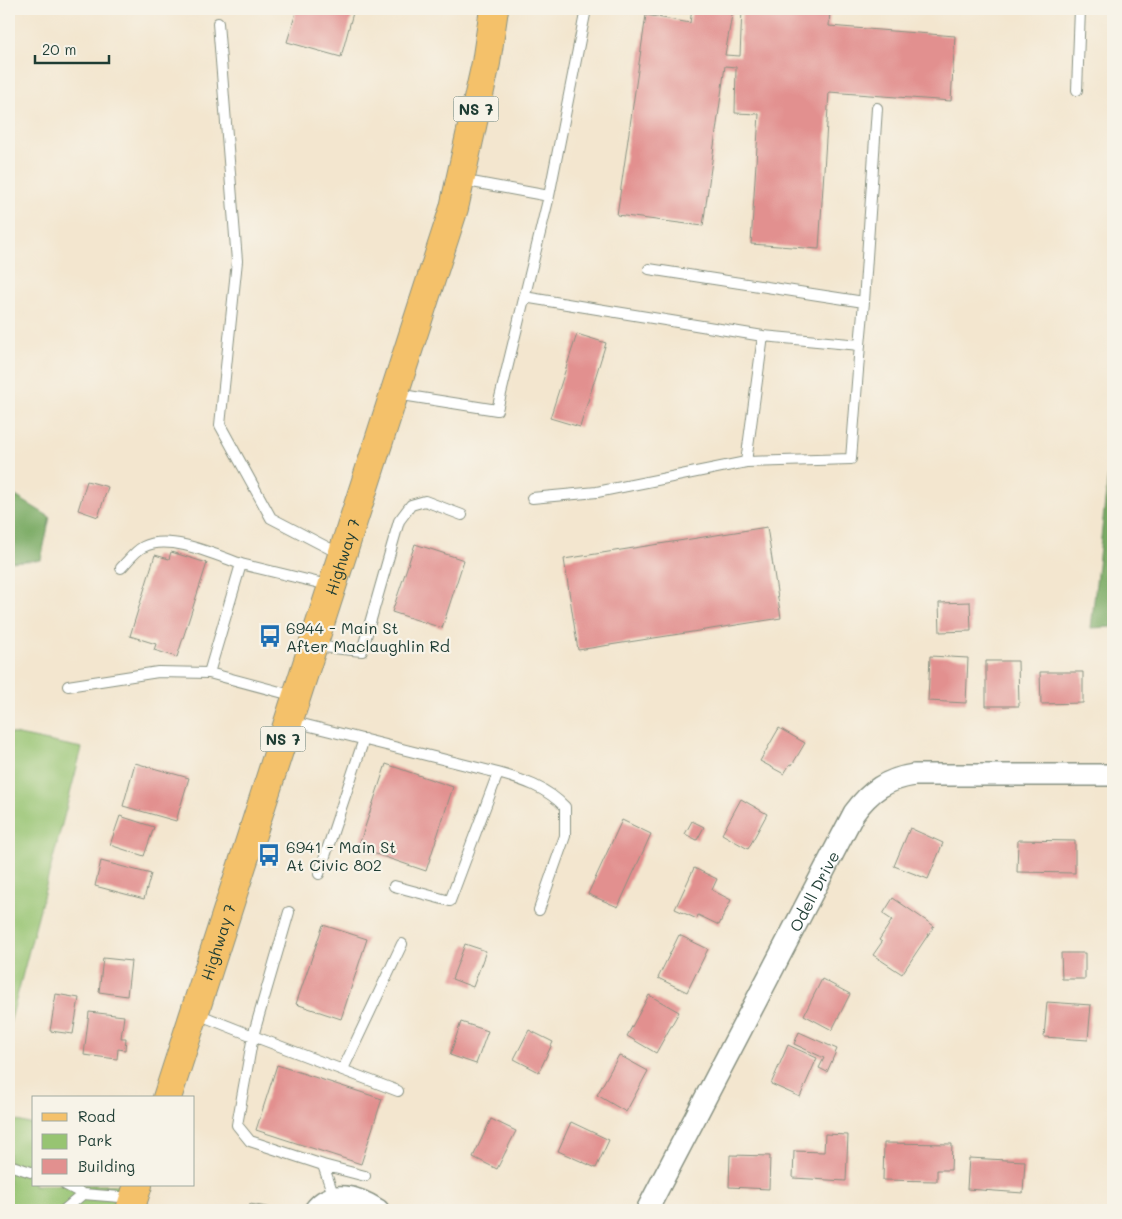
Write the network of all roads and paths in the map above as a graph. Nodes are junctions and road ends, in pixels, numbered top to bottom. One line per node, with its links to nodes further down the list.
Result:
1 (494, 9): 7 (main road, Highway 7 / NS 7)
2 (586, 9): 8 (lane)
3 (1080, 9): 5 (lane)
4 (218, 23): 18 (lane)
5 (1077, 90)
6 (877, 108): 11 (lane)
7 (460, 180): 8 (lane); 14 (main road, Highway 7 / NS 7)
8 (549, 196): 10 (lane)
9 (649, 269): 11 (lane)
10 (524, 297): 12 (lane); 14 (lane)
11 (864, 302): 13 (lane)
12 (763, 336): 13 (lane); 15 (lane)
13 (860, 346): 15 (lane)
14 (395, 394): 18 (main road, Highway 7 / NS 7)
15 (746, 462): 16 (lane)
16 (532, 498)
17 (462, 515): 22 (lane)
18 (343, 556): 21 (main road, Highway 7 / NS 7)
19 (241, 564): 20 (lane); 21 (lane); 23 (lane)
20 (121, 568)
21 (333, 586): 22 (main road, Highway 7 / NS 7)
22 (312, 646): 25 (main road, Highway 7 / NS 7)
23 (209, 673): 24 (lane); 25 (lane)
24 (68, 686)
25 (293, 708): 26 (lane); 34 (main road, Highway 7 / NS 7)
26 (364, 739): 27 (lane); 29 (lane)
27 (498, 773): 30 (lane); 31 (lane)
28 (1113, 775): 50 (street, Odell Drive)
29 (319, 874)
30 (394, 886)
31 (539, 910)
32 (289, 912): 35 (lane)
33 (402, 944): 36 (lane)
34 (194, 1012): 35 (lane); 38 (main road, Highway 7 / NS 7)
35 (253, 1036): 36 (lane); 40 (lane)
36 (343, 1069): 37 (lane)
37 (398, 1091)
38 (168, 1096)
39 (9, 1165): 41 (lane)
40 (323, 1165): 42 (lane); 45 (lane)
41 (32, 1172)
42 (365, 1176)
43 (68, 1186): 44 (lane)
44 (83, 1194): 46 (lane); 47 (lane)
45 (334, 1197): 48 (street); 49 (street)
46 (134, 1198)
47 (64, 1210)
48 (315, 1210)
49 (378, 1210)
50 (647, 1210)

